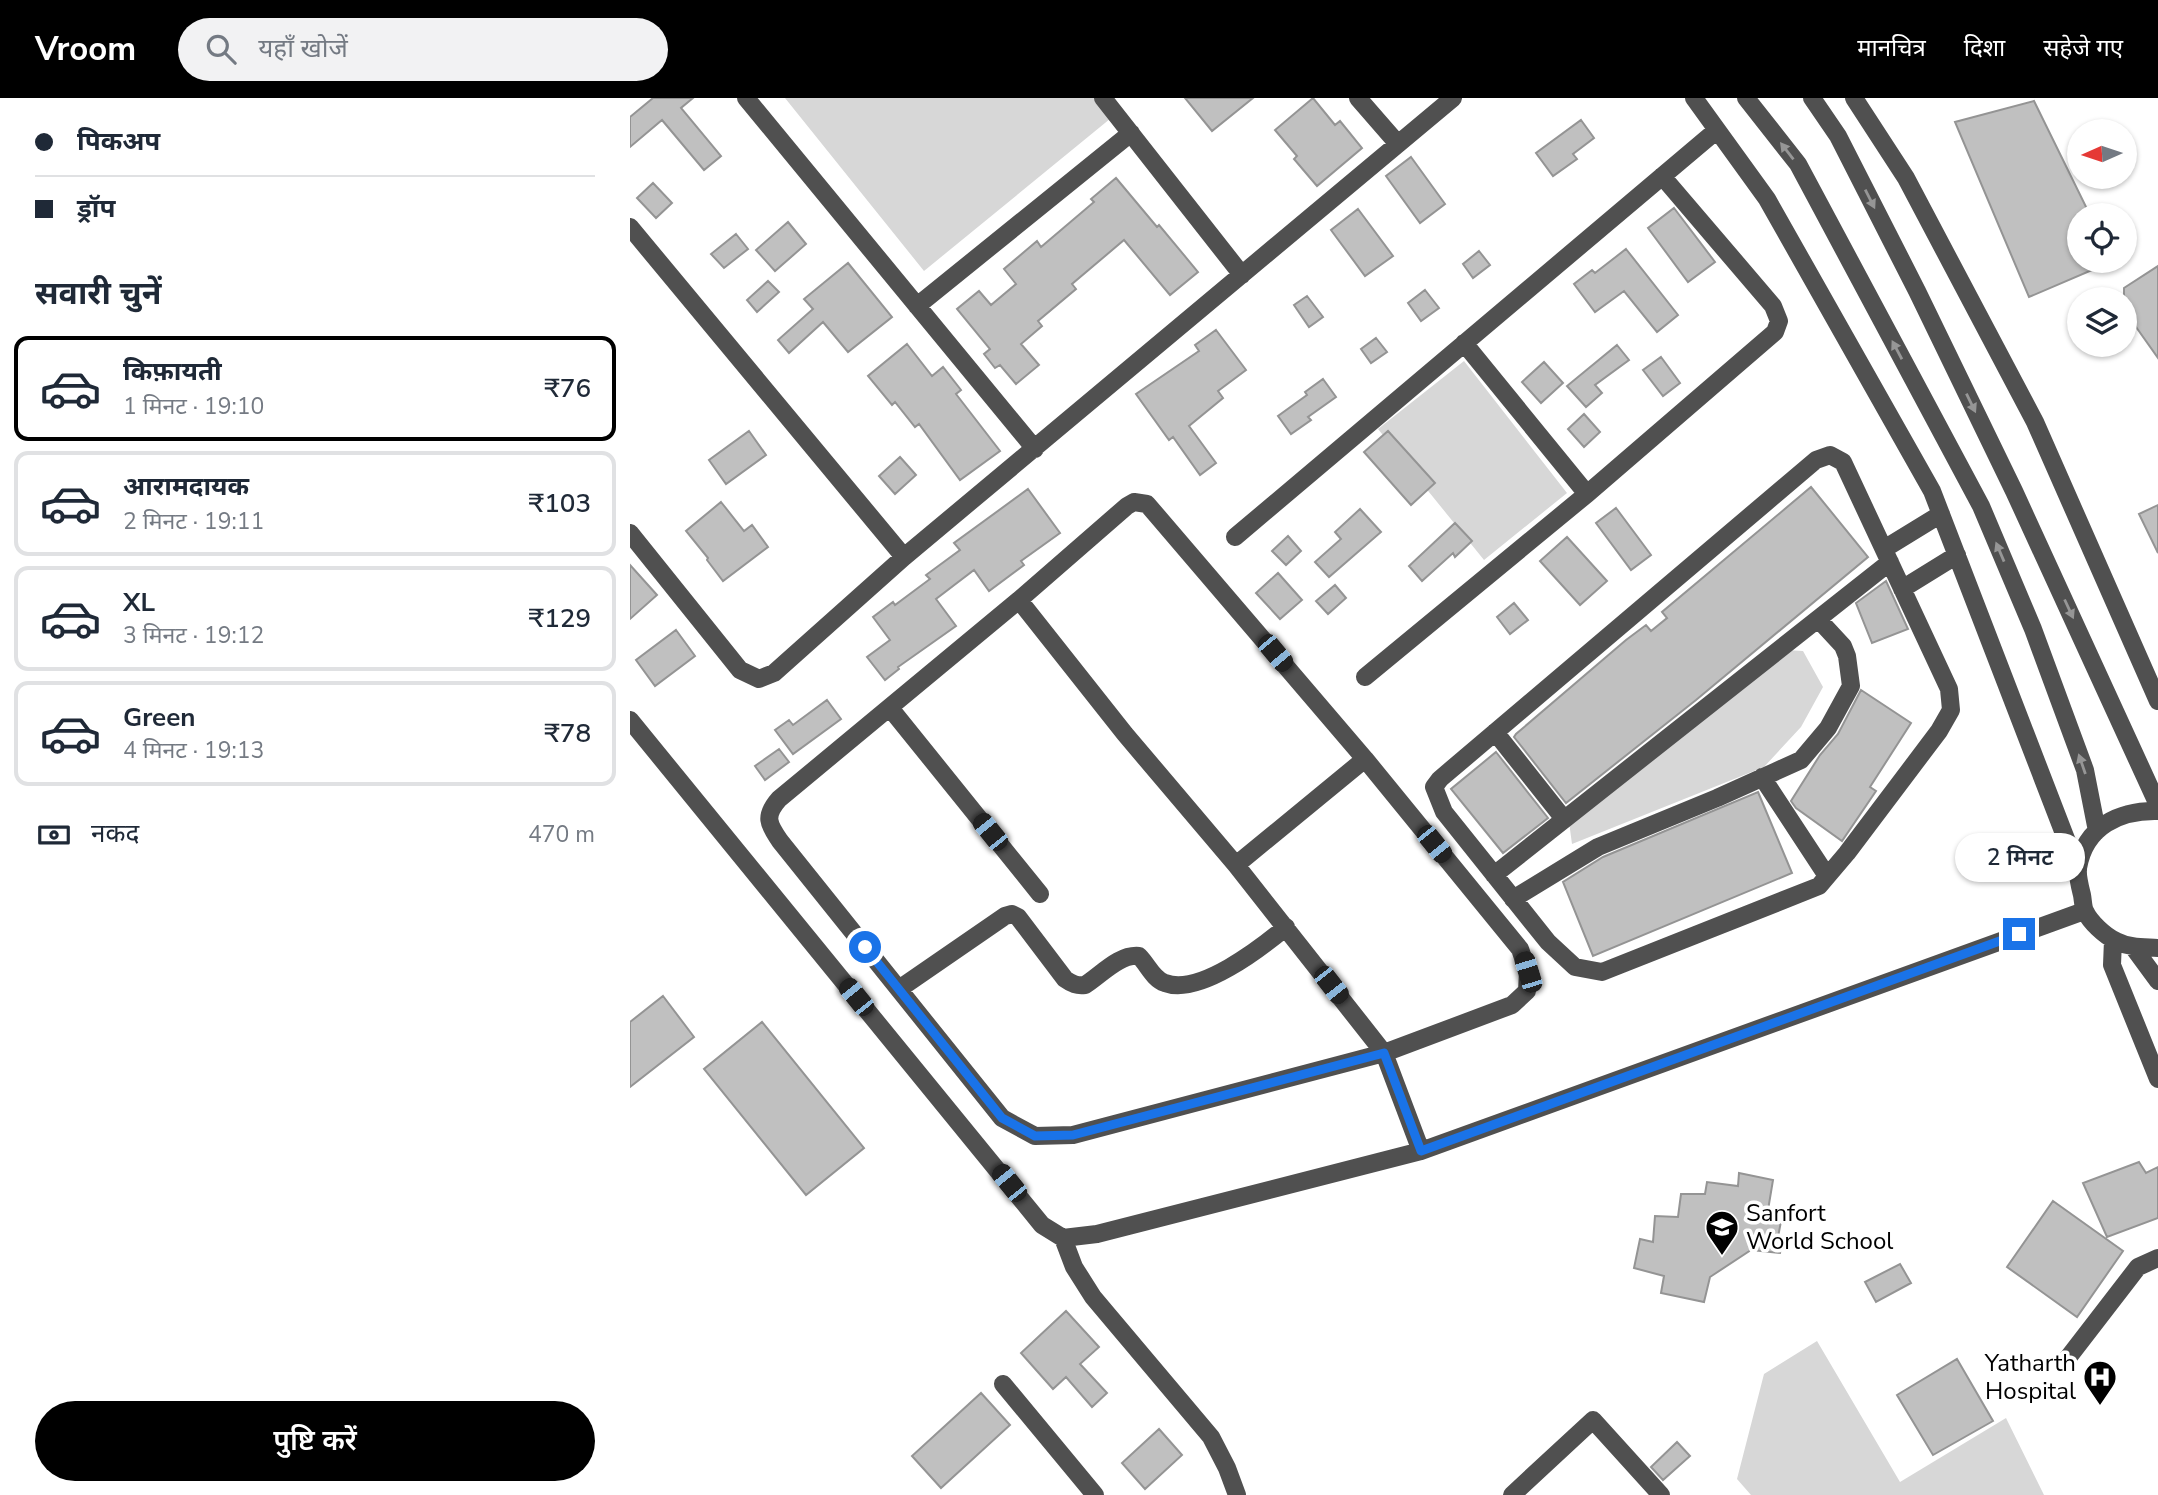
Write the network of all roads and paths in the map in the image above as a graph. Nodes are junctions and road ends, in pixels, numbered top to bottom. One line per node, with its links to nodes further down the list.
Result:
1 (1103, 98): 10 (street)
2 (1358, 98): 11 (street)
3 (1453, 98): 11 (street)
4 (1694, 98): 9 (street)
5 (1746, 98): 38 (street, one-way to 5)
6 (1812, 98): 35 (street, one-way to 35)
7 (1854, 98): 29 (street)
8 (749, 99): 15 (street)
9 (1717, 130): 12 (street); 19 (street)
10 (1131, 133): 14 (street); 15 (street)
11 (1398, 144): 14 (street)
12 (1662, 176): 16 (street); 18 (street)
13 (630, 227): 24 (street)
14 (1242, 275): 17 (street)
15 (917, 306): 17 (street)
16 (1464, 343): 18 (street); 21 (street)
17 (1035, 449): 24 (street)
18 (1587, 494): 28 (street)
19 (1941, 514): 22 (street); 23 (street)
20 (630, 533): 24 (street)
21 (1235, 537)
22 (1887, 555): 25 (street); 27 (street); 32 (street)
23 (1957, 555): 25 (street); 40 (street)
24 (904, 557)
25 (1902, 589): 42 (street)
26 (1019, 600): 30 (street); 33 (street); 39 (street)
27 (1818, 619): 34 (street); 37 (street)
28 (1365, 677)
29 (2158, 701)
30 (890, 708): 43 (street); 51 (street)
31 (630, 720): 55 (street)
32 (1495, 732): 37 (street); 41 (street)
33 (1365, 759): 39 (street); 52 (street)
34 (1762, 778): 42 (street); 44 (street)
35 (2158, 805)
36 (2158, 811): 38 (street)
37 (1564, 819): 41 (street)
38 (2097, 831): 40 (street)
39 (1236, 865): 46 (street)
40 (2078, 870): 45 (street)
41 (1494, 875): 44 (street)
42 (1827, 876): 44 (street)
43 (1040, 894)
44 (1513, 899)
45 (2084, 911): 47 (street); 54 (street)
46 (1286, 927): 51 (street); 52 (street)
47 (2113, 940): 48 (street); 53 (street)
48 (2133, 947): 49 (street); 50 (street)
49 (2158, 947)
50 (2158, 981)
51 (899, 989): 52 (street)
52 (1384, 1053): 54 (street)
53 (2158, 1079)
54 (1421, 1151): 55 (street)
55 (1063, 1238): 60 (street)
56 (2158, 1258): 57 (street)
57 (2064, 1363)
58 (1003, 1384): 59 (street)
59 (1095, 1495)
60 (1237, 1495)
61 (1512, 1495): 62 (street)
62 (1661, 1495)

